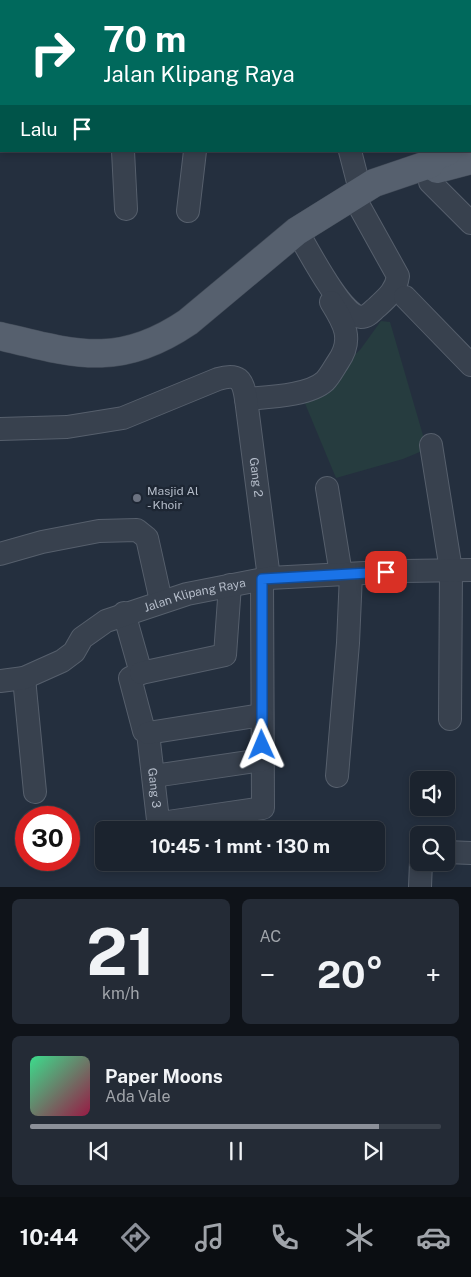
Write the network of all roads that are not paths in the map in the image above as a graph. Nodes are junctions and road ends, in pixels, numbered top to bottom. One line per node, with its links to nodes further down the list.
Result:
1 (124, 152): 7 (street)
2 (195, 152): 8 (street)
3 (350, 152): 6 (street)
4 (436, 155): 5 (main road); 6 (main road); 9 (street)
5 (471, 160)
6 (357, 193): 10 (main road); 10 (street)
7 (126, 209)
8 (188, 211)
9 (471, 223)
10 (293, 234): 12 (main road); 14 (street)
11 (405, 297): 13 (street)
12 (0, 336)
13 (471, 364)
14 (246, 399): 15 (street, Gang 2); 21 (street, Gang 2)
15 (0, 429)
16 (430, 445): 19 (street)
17 (327, 488): 20 (street)
18 (0, 554): 23 (street)
19 (461, 570): 20 (street, Jalan Klipang Raya); 29 (street)
20 (346, 574): 21 (street, Jalan Klipang Raya); 33 (street)
21 (265, 578): 22 (street, Jalan Klipang Raya); 28 (street, Gang 2)
22 (230, 586): 23 (street, Jalan Klipang Raya); 25 (street)
23 (161, 601): 24 (street, Jalan Klipang Raya)
24 (124, 613): 25 (street); 26 (street, Jalan Klipang Raya)
25 (141, 673): 30 (street, Gang 3)
26 (24, 678): 27 (street, Jalan Klipang Raya); 34 (street)
27 (0, 681)
28 (262, 715): 30 (street); 31 (street, Gang 2)
29 (450, 719)
30 (148, 733): 32 (street, Gang 3)
31 (262, 760): 32 (street); 32 (street, Gang 3)
32 (154, 776)
33 (337, 776)
34 (35, 792)
35 (455, 852): 36 (street)
36 (471, 853)
37 (421, 871): 38 (street)
38 (420, 887)

